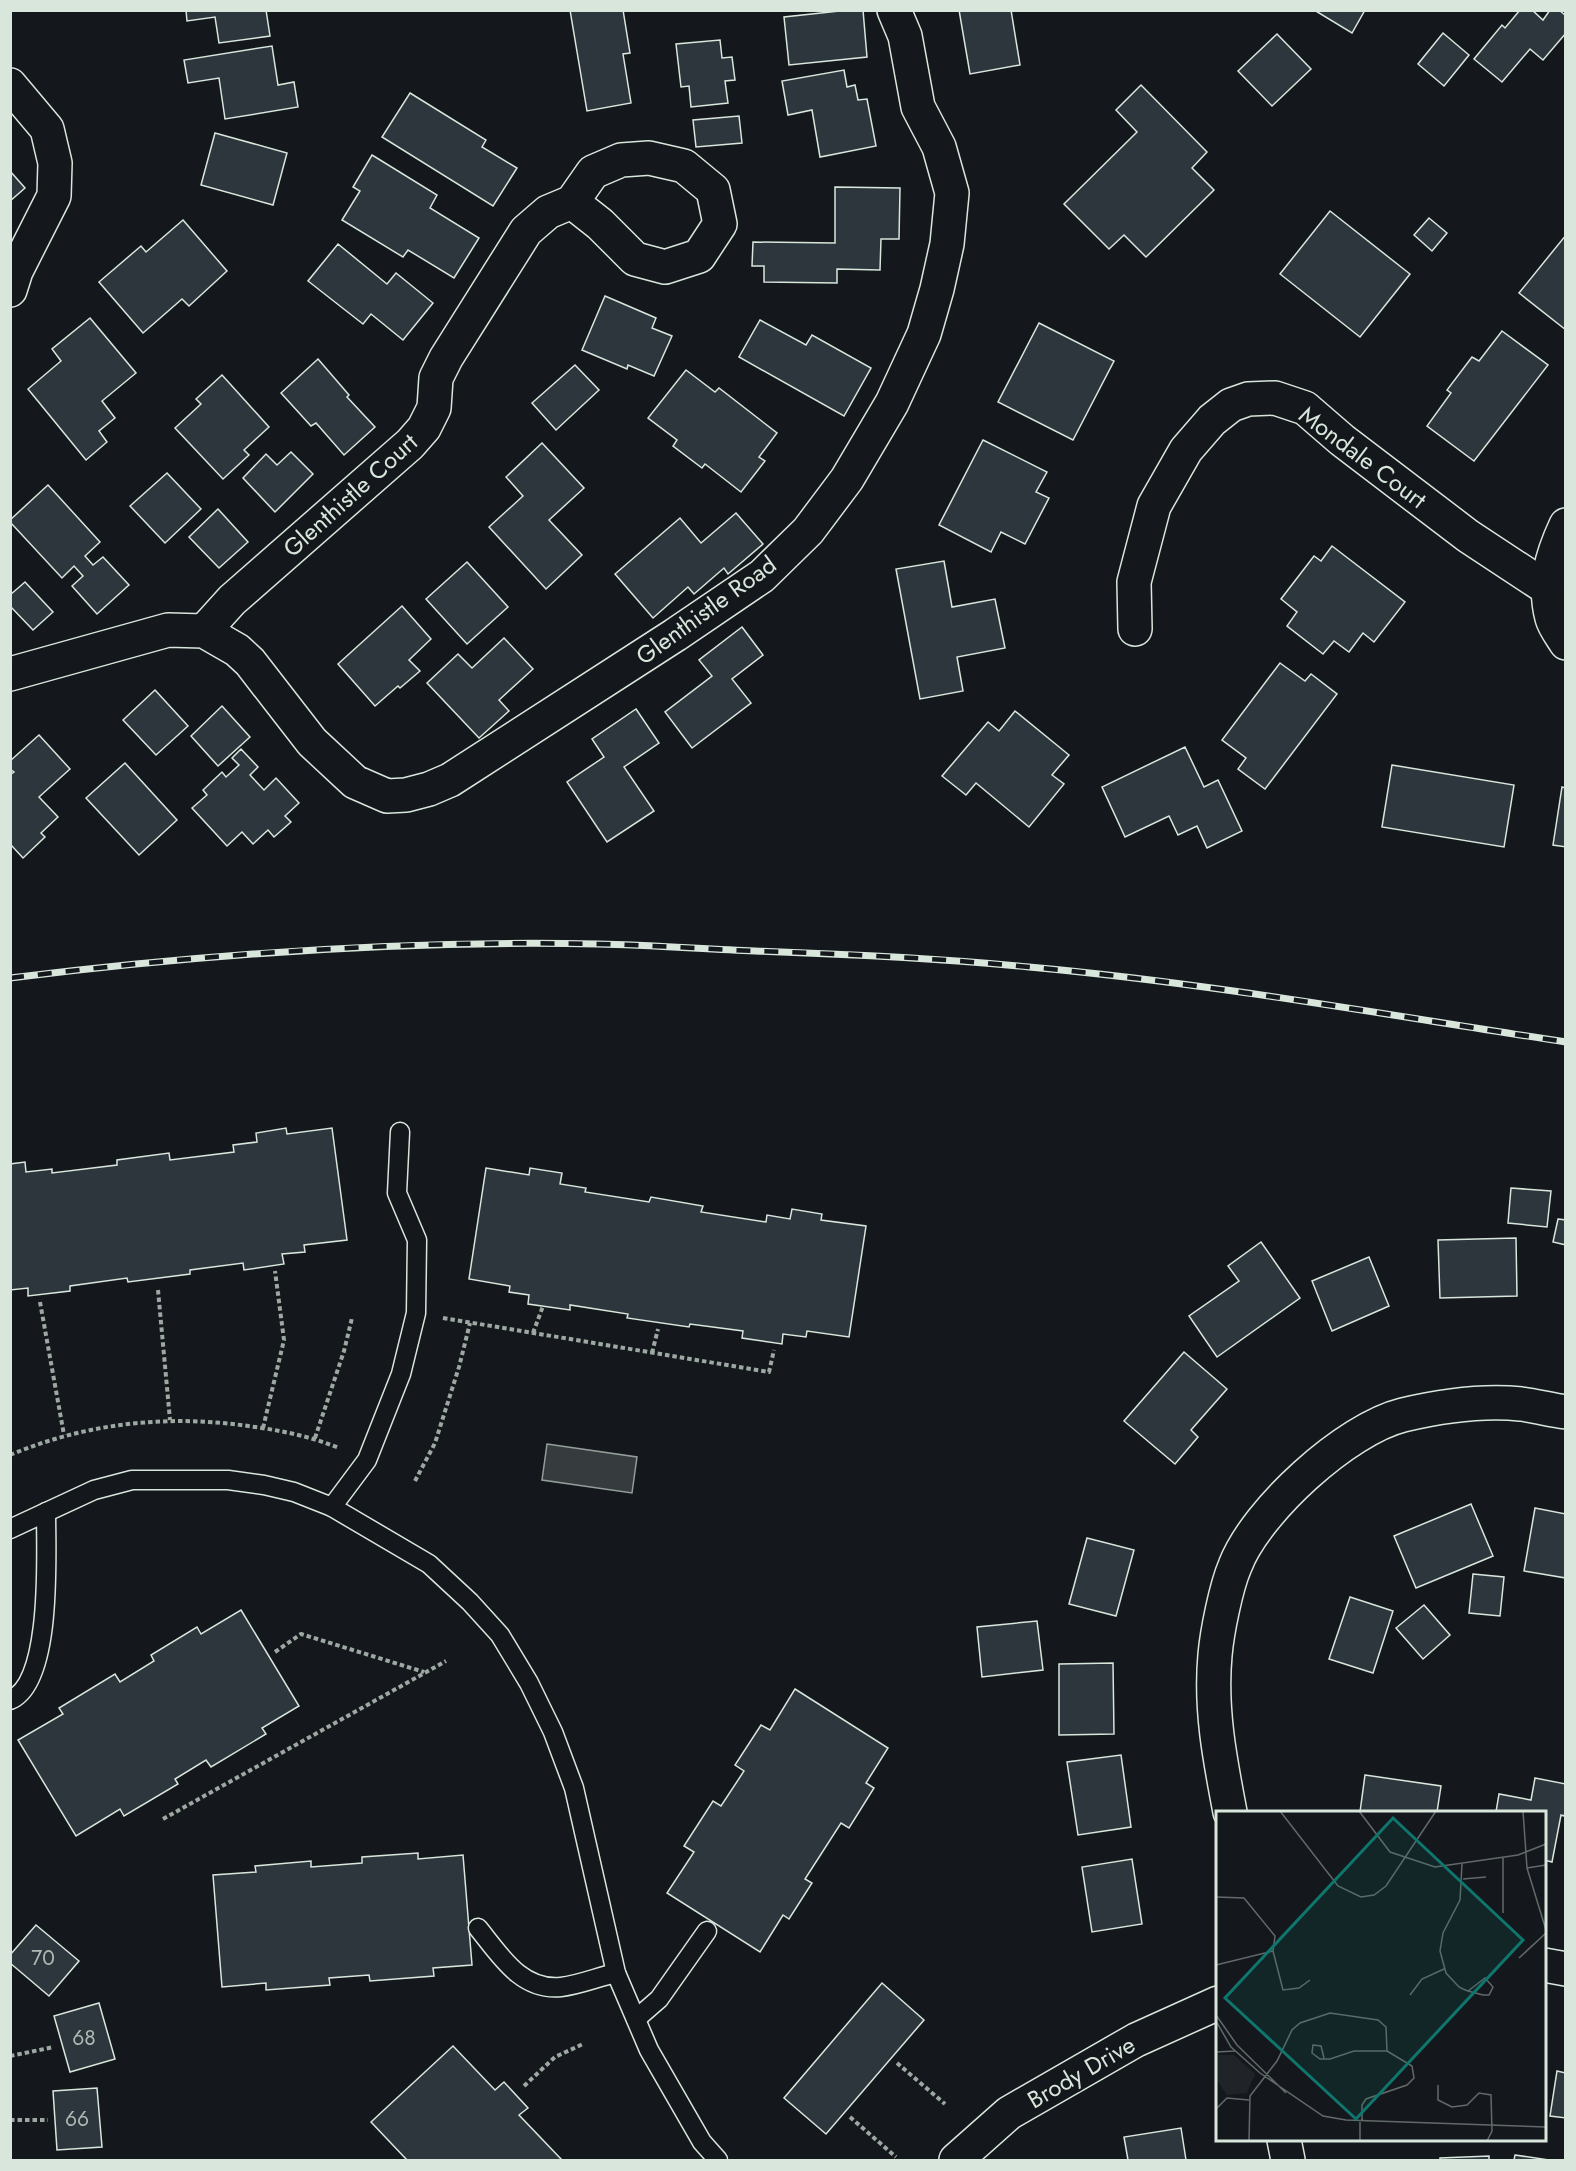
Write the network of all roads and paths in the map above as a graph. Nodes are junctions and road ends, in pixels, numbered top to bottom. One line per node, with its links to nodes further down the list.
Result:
1 (894, 10): 8 (street, Glenthistle Road)
2 (10, 85): 4 (street)
3 (572, 202): 8 (street, Glenthistle Court)
4 (10, 290)
5 (1566, 525): 6 (street)
6 (1547, 588): 7 (street, Mondale Court); 9 (street)
7 (1135, 629)
8 (204, 631): 10 (street)
9 (1566, 643)
10 (10, 674)
11 (400, 1132): 16 (lane)
12 (275, 1270): 25 (path)
13 (158, 1290): 24 (path)
14 (40, 1302): 26 (path)
15 (543, 1306): 20 (path)
16 (416, 1313): 18 (path); 31 (lane)
17 (352, 1318): 27 (path)
18 (470, 1323): 20 (path); 30 (path)
19 (658, 1329): 22 (path)
20 (533, 1333): 22 (path)
21 (774, 1350): 22 (path)
22 (652, 1353)
23 (1566, 1412): 38 (street)
24 (170, 1420): 25 (path); 26 (path)
25 (263, 1428): 27 (path)
26 (64, 1435): 29 (path)
27 (315, 1438): 28 (path)
28 (342, 1449)
29 (10, 1455)
30 (415, 1481)
31 (332, 1507): 32 (lane); 44 (lane)
32 (46, 1512): 33 (lane); 37 (lane)
33 (10, 1529)
34 (275, 1652): 36 (path)
35 (446, 1661): 36 (path)
36 (425, 1672): 39 (path)
37 (10, 1700)
38 (1230, 1811)
39 (163, 1819)
40 (478, 1928): 44 (lane)
41 (707, 1931): 46 (lane)
42 (1546, 1965): 43 (street)
43 (1566, 1969)
44 (616, 1973): 46 (lane)
45 (1216, 2004): 59 (street, Brody Drive)
46 (636, 2019): 58 (lane)
47 (582, 2044): 51 (path)
48 (54, 2047): 49 (path)
49 (10, 2056)
50 (897, 2063): 52 (path)
51 (524, 2086)
52 (945, 2104)
53 (850, 2117): 57 (path)
54 (10, 2120): 55 (path)
55 (48, 2120)
56 (1284, 2141): 60 (street)
57 (896, 2157)
58 (718, 2160)
59 (956, 2160)
60 (1288, 2160)

